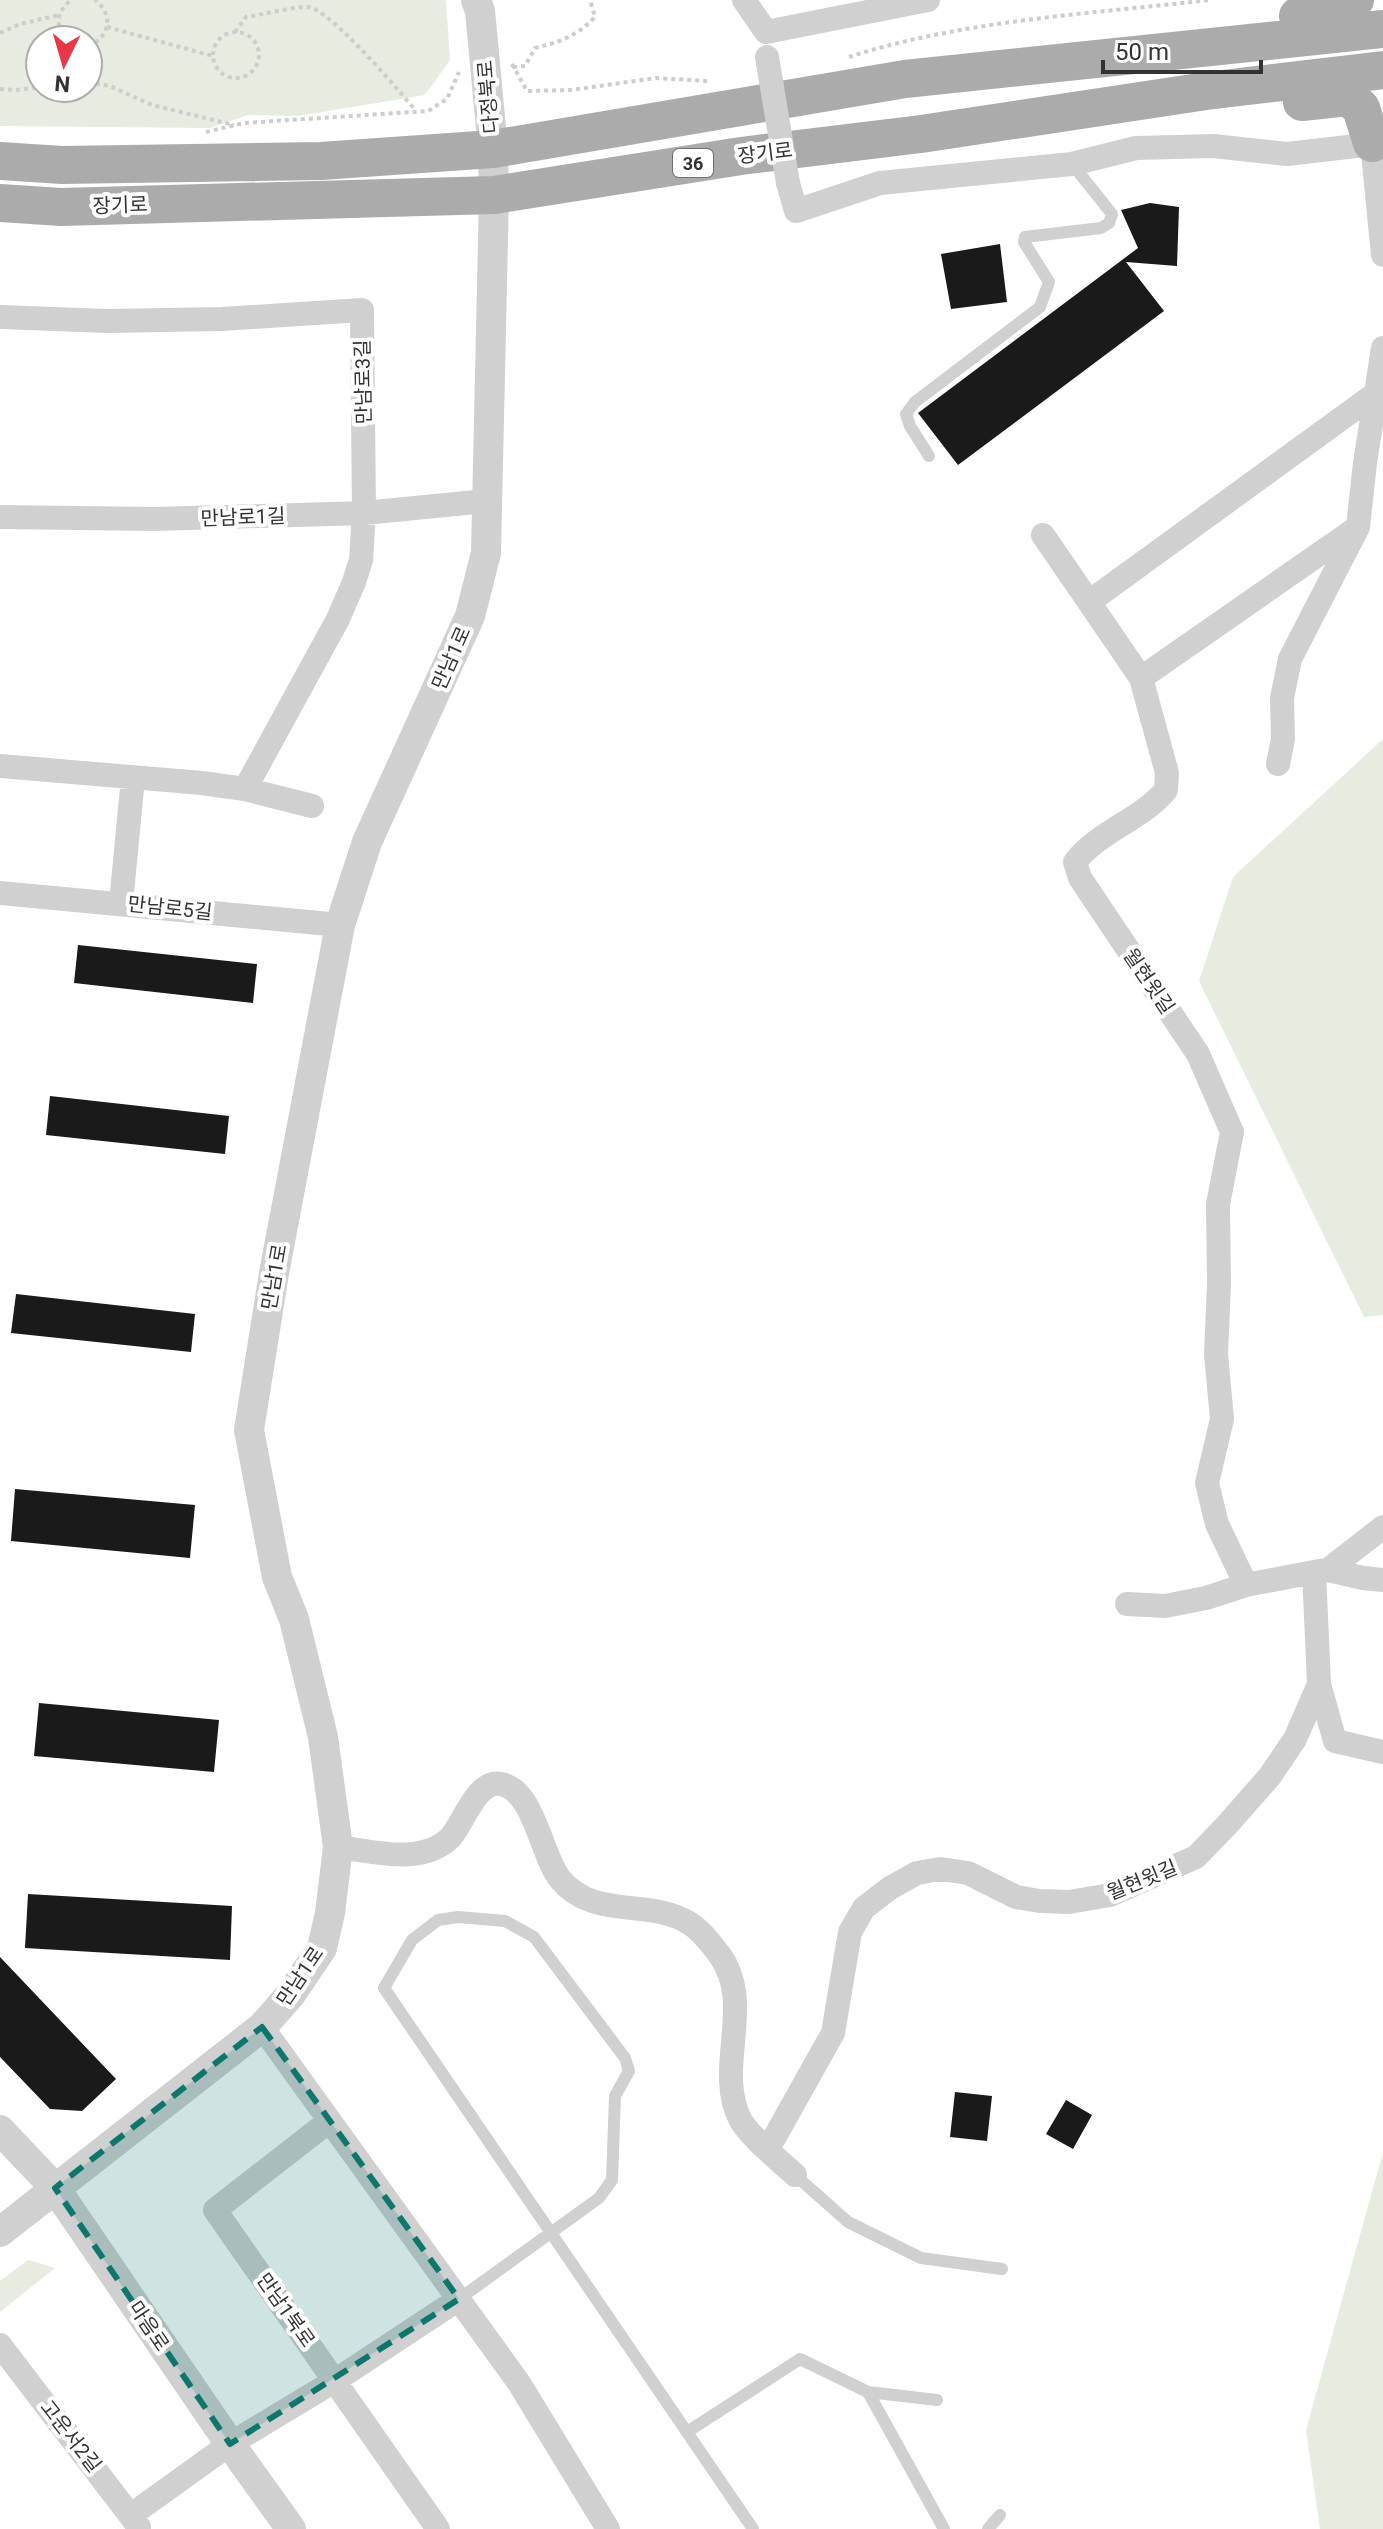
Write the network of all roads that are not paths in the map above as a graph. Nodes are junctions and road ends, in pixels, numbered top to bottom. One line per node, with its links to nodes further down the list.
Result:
1 (476, 0): 11 (street, 다정북로)
2 (744, 0): 6 (street)
3 (928, 0): 6 (street)
4 (1355, 0): 8 (main road)
5 (1383, 29): 8 (main road, 장기로)
6 (766, 32): 13 (street, bridge)
7 (1383, 70): 9 (main road, 장기로 / 36)
8 (905, 79): 11 (main road, 장기로)
9 (1206, 91): 10 (main road); 14 (main road, 장기로 / 36)
10 (1379, 133): 13 (street); 16 (street)
11 (493, 149): 12 (main road, 장기로); 14 (street, 다정북로)
12 (0, 161)
13 (1072, 164): 20 (lane)
14 (494, 195): 15 (main road, 장기로 / 36); 21 (street, 만남1로)
15 (0, 203)
16 (1383, 255)
17 (0, 317): 22 (street, 만남로3길)
18 (1383, 348): 19 (street)
19 (1375, 394): 24 (street); 26 (street)
20 (929, 456)
21 (486, 501): 22 (street, 만남로1길); 35 (street, 만남1로)
22 (364, 513): 23 (street, 만남로1길); 31 (street, 만남로3길)
23 (0, 517)
24 (1358, 527): 27 (street); 28 (street)
25 (1043, 535): 26 (street)
26 (1089, 602): 27 (street)
27 (1141, 678): 39 (street, 월현윗길)
28 (1278, 764)
29 (0, 766): 30 (street)
30 (133, 778): 31 (street); 34 (street)
31 (245, 789): 32 (street)
32 (312, 806)
33 (0, 893): 34 (street, 만남로5길)
34 (121, 903): 35 (street, 만남로5길)
35 (340, 925): 43 (street, 만남1로)
36 (1383, 1527): 37 (street)
37 (1321, 1571): 38 (street); 39 (street); 41 (street, 월현윗길)
38 (1383, 1580)
39 (1246, 1585): 40 (street)
40 (1127, 1604)
41 (1319, 1684): 42 (street, 월현윗길); 47 (street, 월현윗길)
42 (1383, 1752)
43 (338, 1847): 44 (street, 만남1로); 47 (street)
44 (262, 2027): 45 (street); 49 (street, 만남1로)
45 (328, 2122): 53 (street); 55 (street, 만남1북로)
46 (0, 2130): 49 (street, 마음로)
47 (768, 2149): 48 (street)
48 (795, 2175): 52 (lane)
49 (55, 2188): 50 (street, 만남1로); 59 (street, 마음로)
50 (0, 2232)
51 (551, 2232): 51 (lane); 53 (lane); 58 (lane)
52 (1002, 2269)
53 (459, 2299): 55 (street); 64 (street)
54 (0, 2345): 61 (street, 고운서2길)
55 (336, 2380): 59 (street); 63 (street, 만남1북로)
56 (868, 2392): 57 (lane); 58 (lane); 66 (lane)
57 (937, 2400)
58 (687, 2432): 65 (lane)
59 (230, 2444): 61 (street); 62 (street, 마음로)
60 (1000, 2515): 67 (lane)
61 (136, 2522)
62 (291, 2529)
63 (438, 2529)
64 (608, 2529)
65 (753, 2529)
66 (944, 2529)
67 (988, 2529)

